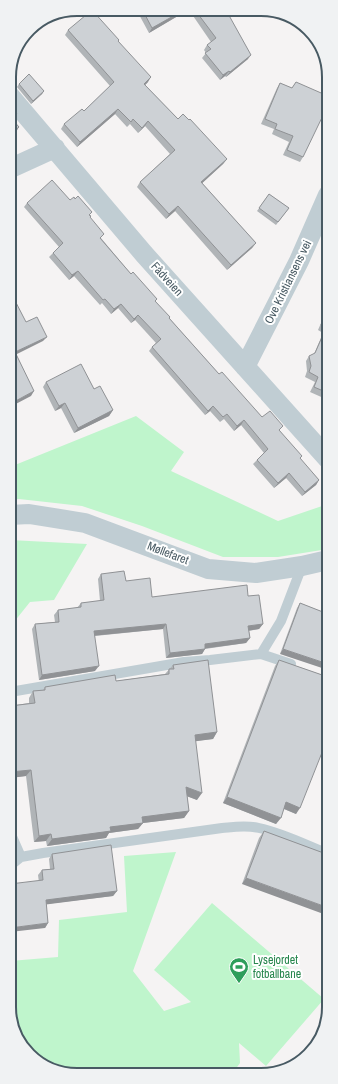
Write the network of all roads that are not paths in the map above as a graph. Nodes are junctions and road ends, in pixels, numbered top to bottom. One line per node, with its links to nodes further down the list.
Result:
1 (16, 103): 2 (street, Fådveien)
2 (54, 148): 3 (street); 5 (street, Fådveien)
3 (16, 166)
4 (322, 209): 5 (street, Ove Kristiansens vei)
5 (245, 367): 6 (street, Fådveien)
6 (322, 452)
7 (16, 515): 9 (street, Møllefaret)
8 (322, 561): 9 (street, Møllefaret)
9 (302, 566): 10 (lane)
10 (261, 654): 11 (lane); 12 (lane)
11 (299, 666)
12 (16, 691)
13 (16, 846): 15 (lane)
14 (322, 851): 15 (lane)
15 (21, 857): 16 (lane)
16 (16, 861)

